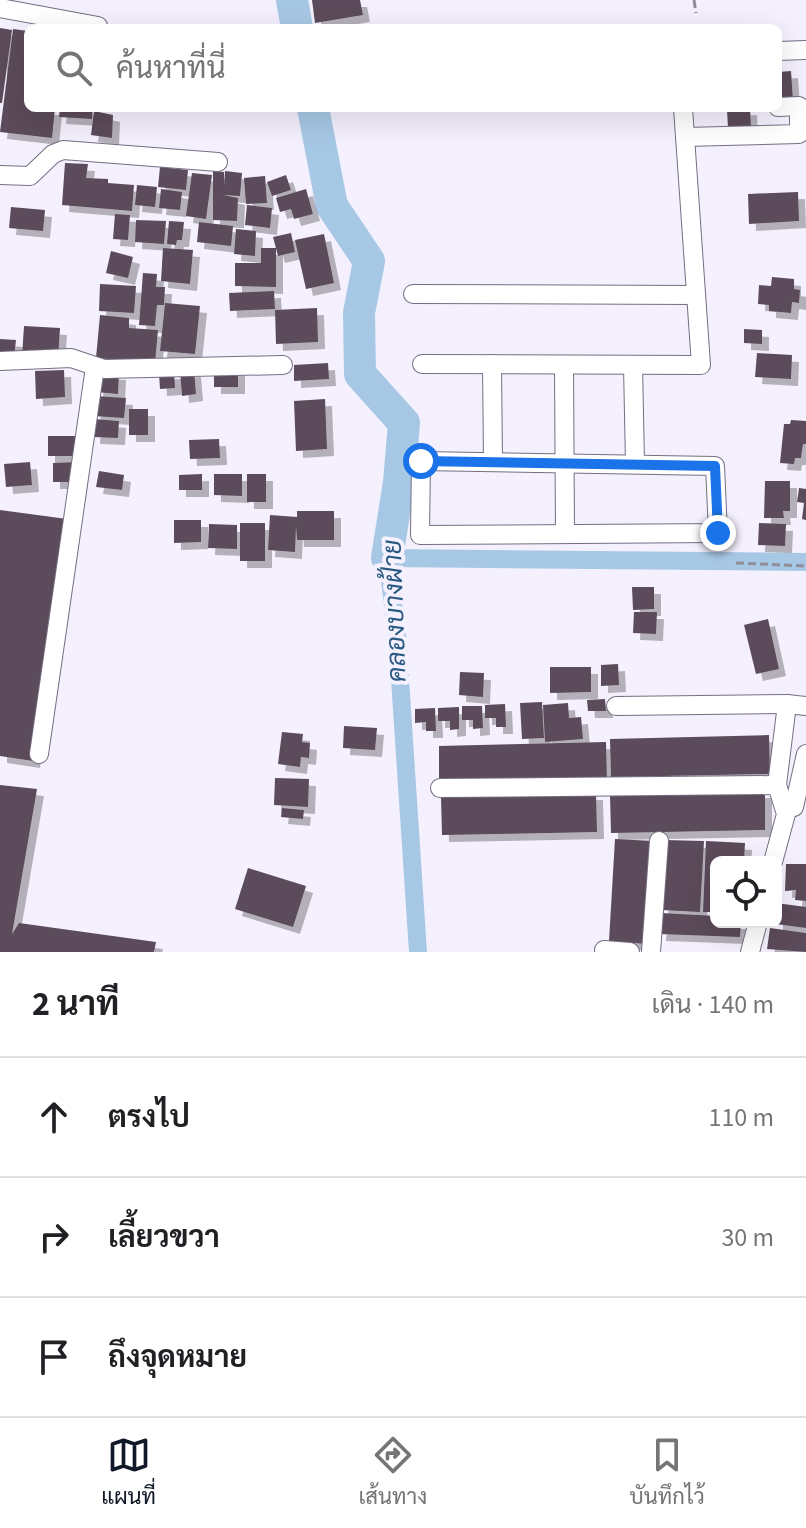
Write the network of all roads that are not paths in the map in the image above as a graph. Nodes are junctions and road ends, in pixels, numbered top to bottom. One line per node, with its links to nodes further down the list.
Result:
1 (0, 8): 2 (street)
2 (87, 24)
3 (806, 50): 4 (street)
4 (782, 51)
5 (782, 107): 8 (street)
6 (683, 112): 9 (street)
7 (770, 112): 8 (street)
8 (770, 136): 9 (street)
9 (685, 137): 13 (street)
10 (218, 162): 11 (street)
11 (0, 175)
12 (413, 294): 13 (street)
13 (696, 295): 19 (street)
14 (0, 361): 20 (street)
15 (422, 364): 16 (street)
16 (492, 364): 18 (street); 21 (street)
17 (283, 365): 20 (street)
18 (564, 365): 19 (street); 22 (street)
19 (633, 365): 23 (street)
20 (95, 367): 27 (street)
21 (493, 462): 22 (street); 24 (street)
22 (565, 463): 23 (street); 24 (street)
23 (635, 464): 24 (street)
24 (565, 534)
25 (797, 705): 26 (street); 29 (street)
26 (616, 706)
27 (39, 754)
28 (806, 754): 31 (street)
29 (777, 785): 30 (street); 31 (street)
30 (440, 788)
31 (795, 807): 33 (street)
32 (659, 841): 37 (street)
33 (775, 856)
34 (756, 928): 38 (street)
35 (604, 950): 36 (street)
36 (630, 952)
37 (651, 952)
38 (750, 952)

